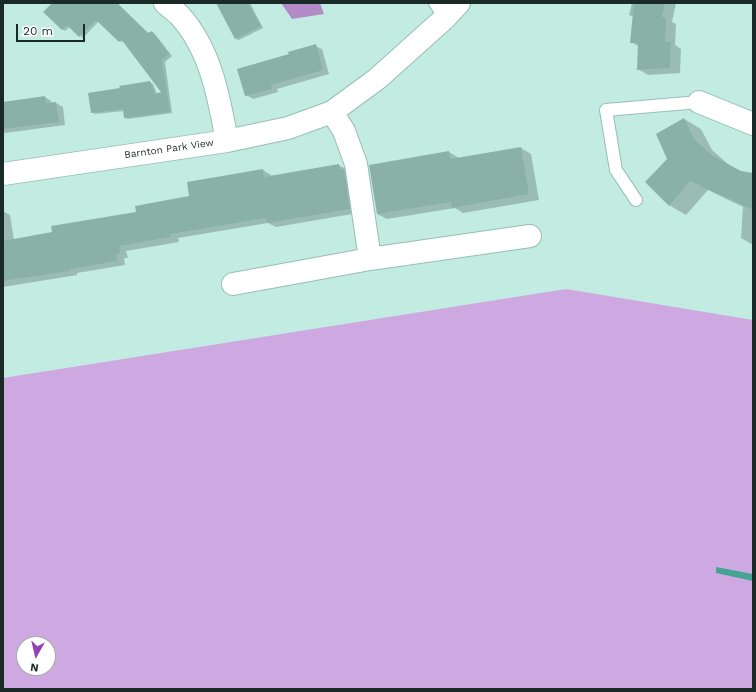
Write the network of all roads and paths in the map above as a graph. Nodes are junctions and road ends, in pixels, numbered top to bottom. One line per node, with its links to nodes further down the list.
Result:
1 (165, 3): 6 (street)
2 (446, 8): 4 (street, Barnton Park View)
3 (699, 102): 5 (street); 8 (lane)
4 (332, 112): 6 (street, Barnton Park View); 10 (street)
5 (753, 124)
6 (227, 141): 7 (street, Barnton Park View)
7 (3, 174)
8 (636, 200)
9 (530, 236): 10 (street)
10 (370, 260): 11 (street)
11 (233, 284)

